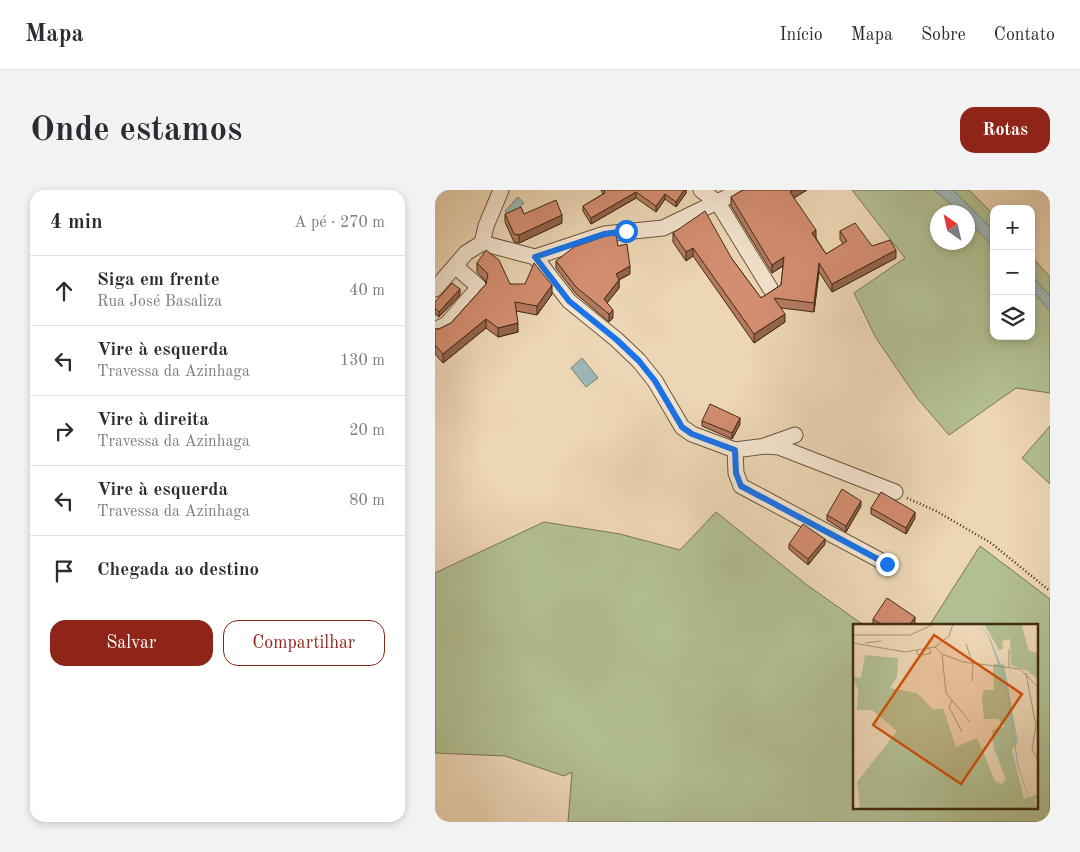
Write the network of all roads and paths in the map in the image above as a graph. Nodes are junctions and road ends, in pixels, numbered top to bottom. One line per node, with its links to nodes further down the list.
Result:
1 (501, 190): 5 (street)
2 (701, 190): 4 (street)
3 (742, 190): 4 (street)
4 (718, 203): 6 (street); 8 (street)
5 (482, 243): 6 (street); 7 (street)
6 (535, 257): 13 (street)
7 (455, 266): 9 (street); 10 (street)
8 (769, 288)
9 (435, 289)
10 (435, 330)
11 (795, 435): 12 (street)
12 (766, 446): 13 (street); 14 (street)
13 (735, 450): 15 (street)
14 (895, 492): 16 (path)
15 (887, 564)
16 (1050, 591)

